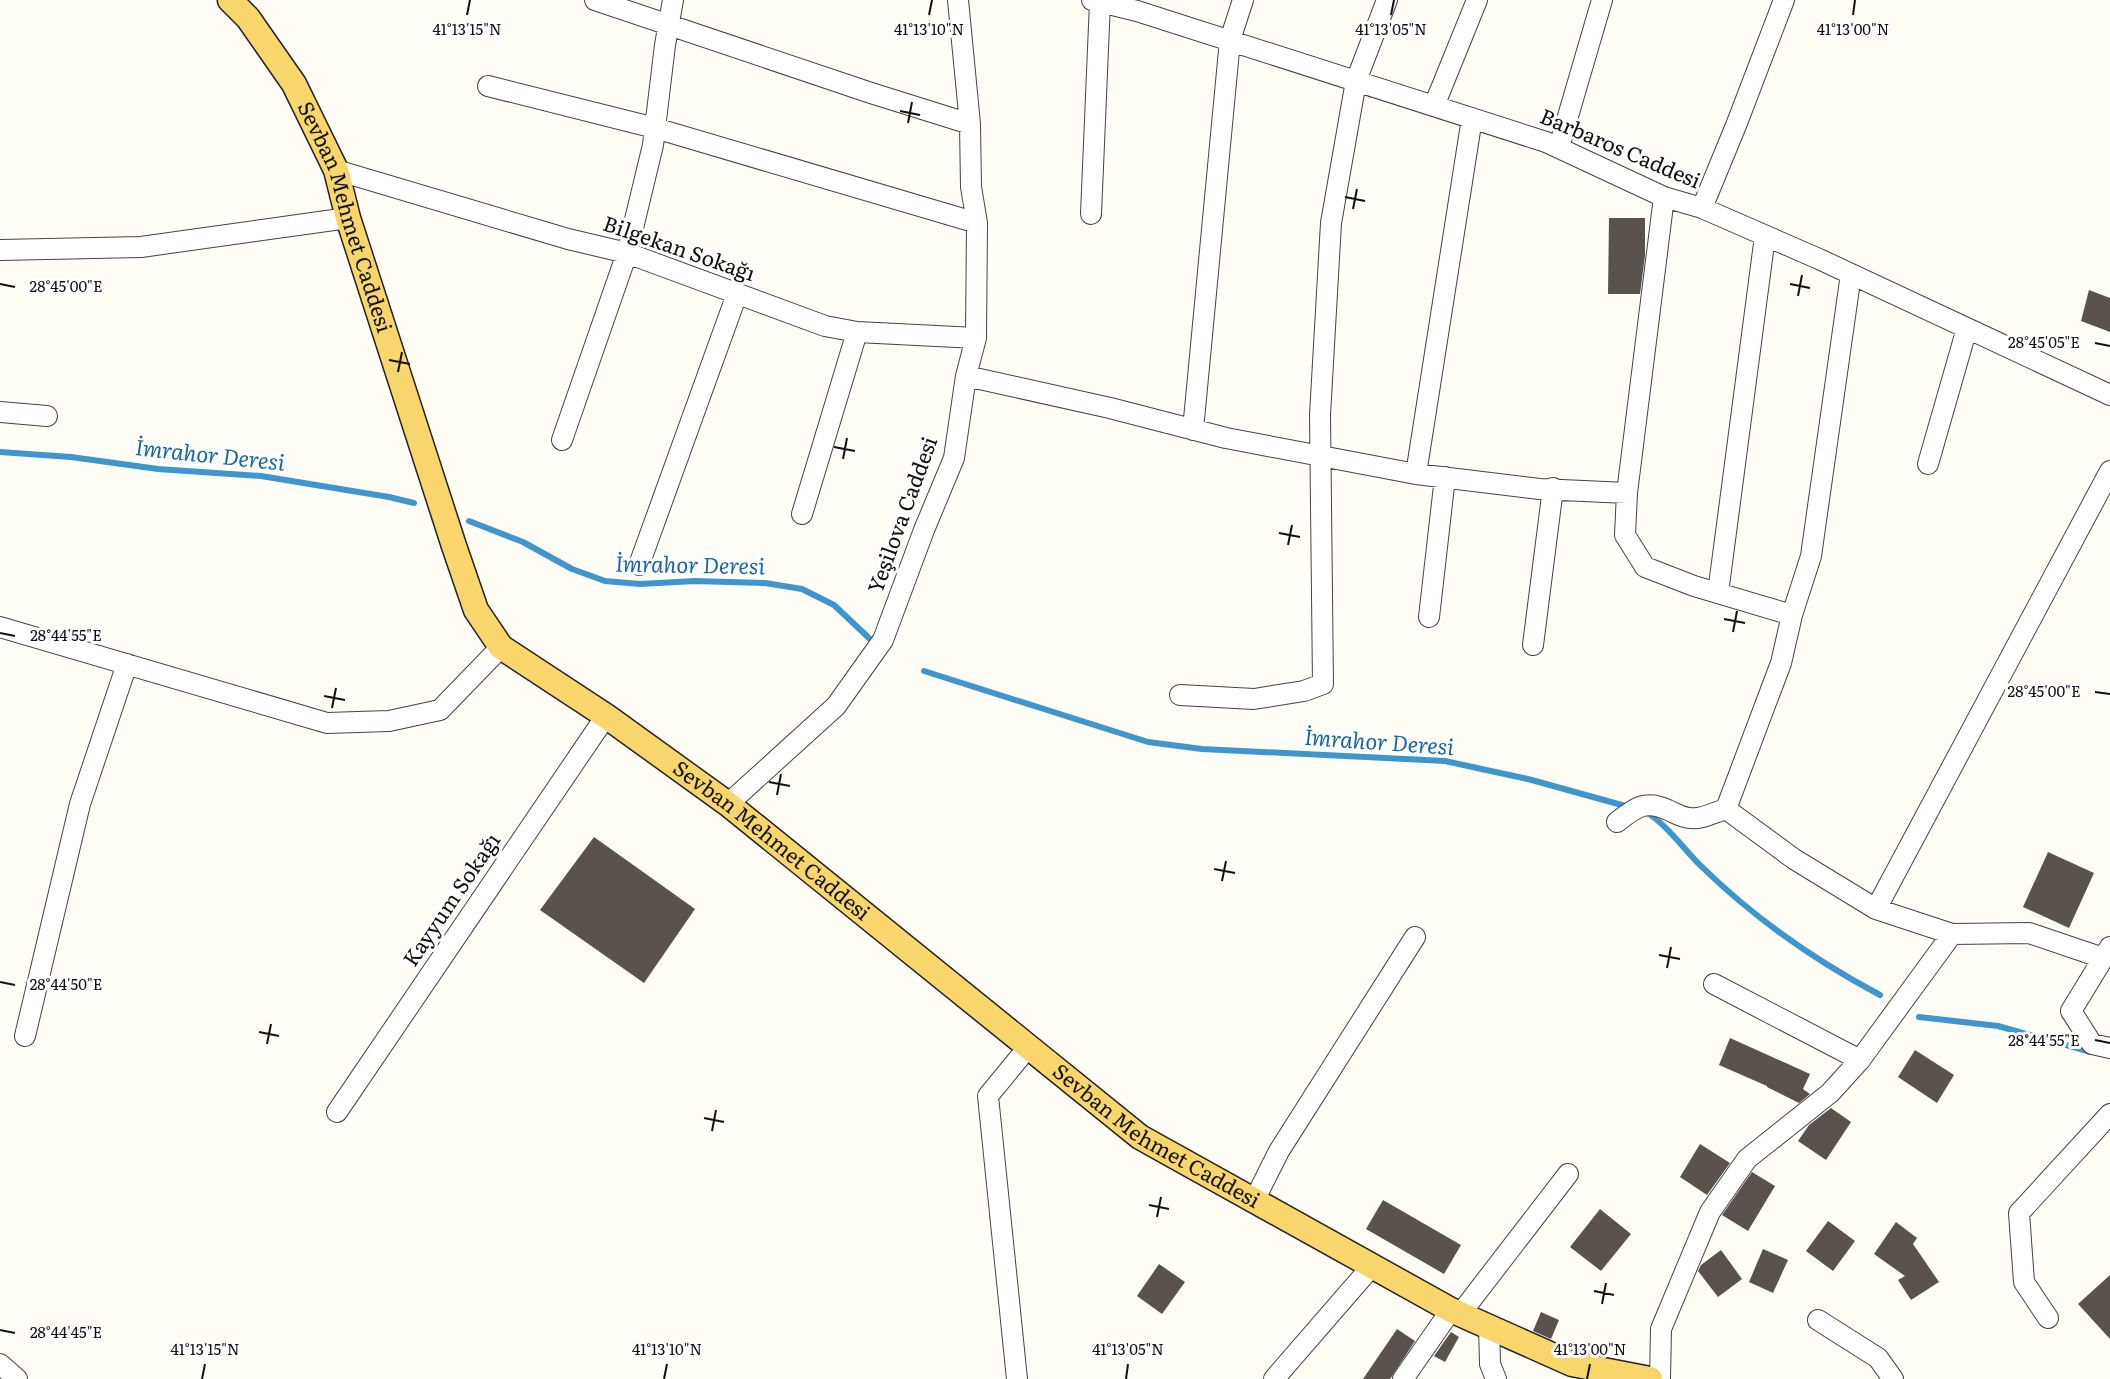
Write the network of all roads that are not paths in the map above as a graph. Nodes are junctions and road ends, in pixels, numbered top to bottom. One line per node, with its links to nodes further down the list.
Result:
1 (230, 0): 20 (main road, Sevban Mehmet Caddesi)
2 (595, 0): 11 (street)
3 (674, 0): 11 (street)
4 (958, 0): 17 (street, Yeşilova Caddesi)
5 (1243, 0): 12 (street)
6 (1387, 0): 13 (street)
7 (1477, 0): 15 (street)
8 (1602, 0): 19 (street)
9 (1784, 0): 22 (street)
10 (1096, 1): 12 (street, Barbaros Caddesi); 23 (street)
11 (669, 24): 17 (street); 18 (street)
12 (1230, 40): 13 (street, Barbaros Caddesi); 38 (street)
13 (1356, 81): 15 (street, Barbaros Caddesi); 40 (street)
14 (488, 86): 18 (street)
15 (1434, 106): 16 (street, Barbaros Caddesi)
16 (1472, 118): 19 (street, Barbaros Caddesi); 43 (street)
17 (970, 124): 25 (street, Yeşilova Caddesi)
18 (655, 128): 25 (street); 28 (street)
19 (1559, 147): 21 (street, Barbaros Caddesi)
20 (336, 170): 24 (main road, Sevban Mehmet Caddesi); 28 (street, Bilgekan Sokağı)
21 (1664, 198): 22 (street, Barbaros Caddesi); 46 (street)
22 (1702, 208): 26 (street, Barbaros Caddesi)
23 (1091, 214)
24 (348, 218): 27 (street); 54 (main road, Sevban Mehmet Caddesi)
25 (977, 223): 33 (street, Yeşilova Caddesi)
26 (1765, 236): 29 (street, Barbaros Caddesi); 49 (street)
27 (0, 250)
28 (627, 253): 30 (street, Bilgekan Sokağı); 39 (street)
29 (1851, 274): 31 (street, Barbaros Caddesi); 50 (street)
30 (737, 294): 32 (street, Bilgekan Sokağı); 48 (street)
31 (1967, 328): 35 (street, Barbaros Caddesi); 41 (street)
32 (857, 332): 33 (street, Bilgekan Sokağı); 47 (street)
33 (976, 338): 34 (street, Yeşilova Caddesi)
34 (966, 376): 38 (street); 58 (street, Yeşilova Caddesi)
35 (2108, 390)
36 (0, 412): 37 (street)
37 (47, 416)
38 (1193, 430): 40 (street)
39 (562, 440)
40 (1321, 455): 43 (street); 56 (street)
41 (1928, 464)
42 (2110, 471): 61 (street)
43 (1416, 474): 44 (street)
44 (1445, 477): 45 (street); 51 (street)
45 (1552, 488): 46 (street); 53 (street)
46 (1627, 493): 49 (street)
47 (802, 514)
48 (639, 565)
49 (1718, 593): 50 (street)
50 (1792, 615): 59 (street)
51 (1429, 616)
52 (0, 627): 55 (street)
53 (1533, 645)
54 (501, 647): 55 (street); 57 (main road, Sevban Mehmet Caddesi)
55 (127, 664): 66 (street)
56 (1180, 695)
57 (606, 716): 58 (main road, Sevban Mehmet Caddesi); 70 (street, Kayyum Sokağı)
58 (728, 804): 67 (main road, Sevban Mehmet Caddesi)
59 (1726, 809): 60 (street); 61 (street)
60 (1628, 814)
61 (1876, 909): 62 (street)
62 (1952, 934): 64 (street); 69 (street)
63 (1415, 937): 73 (street)
64 (2107, 952): 68 (street)
65 (1714, 984): 69 (street)
66 (25, 1036)
67 (1029, 1046): 73 (main road, Sevban Mehmet Caddesi); 81 (street)
68 (2110, 1048)
69 (1860, 1060): 86 (street)
70 (337, 1112)
71 (2110, 1114): 76 (street)
72 (1568, 1174): 75 (street)
73 (1254, 1201): 74 (main road, Sevban Mehmet Caddesi)
74 (1372, 1266): 75 (main road, Sevban Mehmet Caddesi); 82 (street)
75 (1456, 1311): 78 (main road, Sevban Mehmet Caddesi); 83 (street)
76 (2048, 1318)
77 (1818, 1320): 87 (street)
78 (1489, 1325): 84 (street); 85 (main road, Sevban Mehmet Caddesi)
79 (0, 1364): 80 (street)
80 (17, 1379)
81 (1017, 1379)
82 (1274, 1379)
83 (1403, 1379)
84 (1496, 1379)
85 (1650, 1379)
86 (1660, 1379)
87 (1893, 1379)

